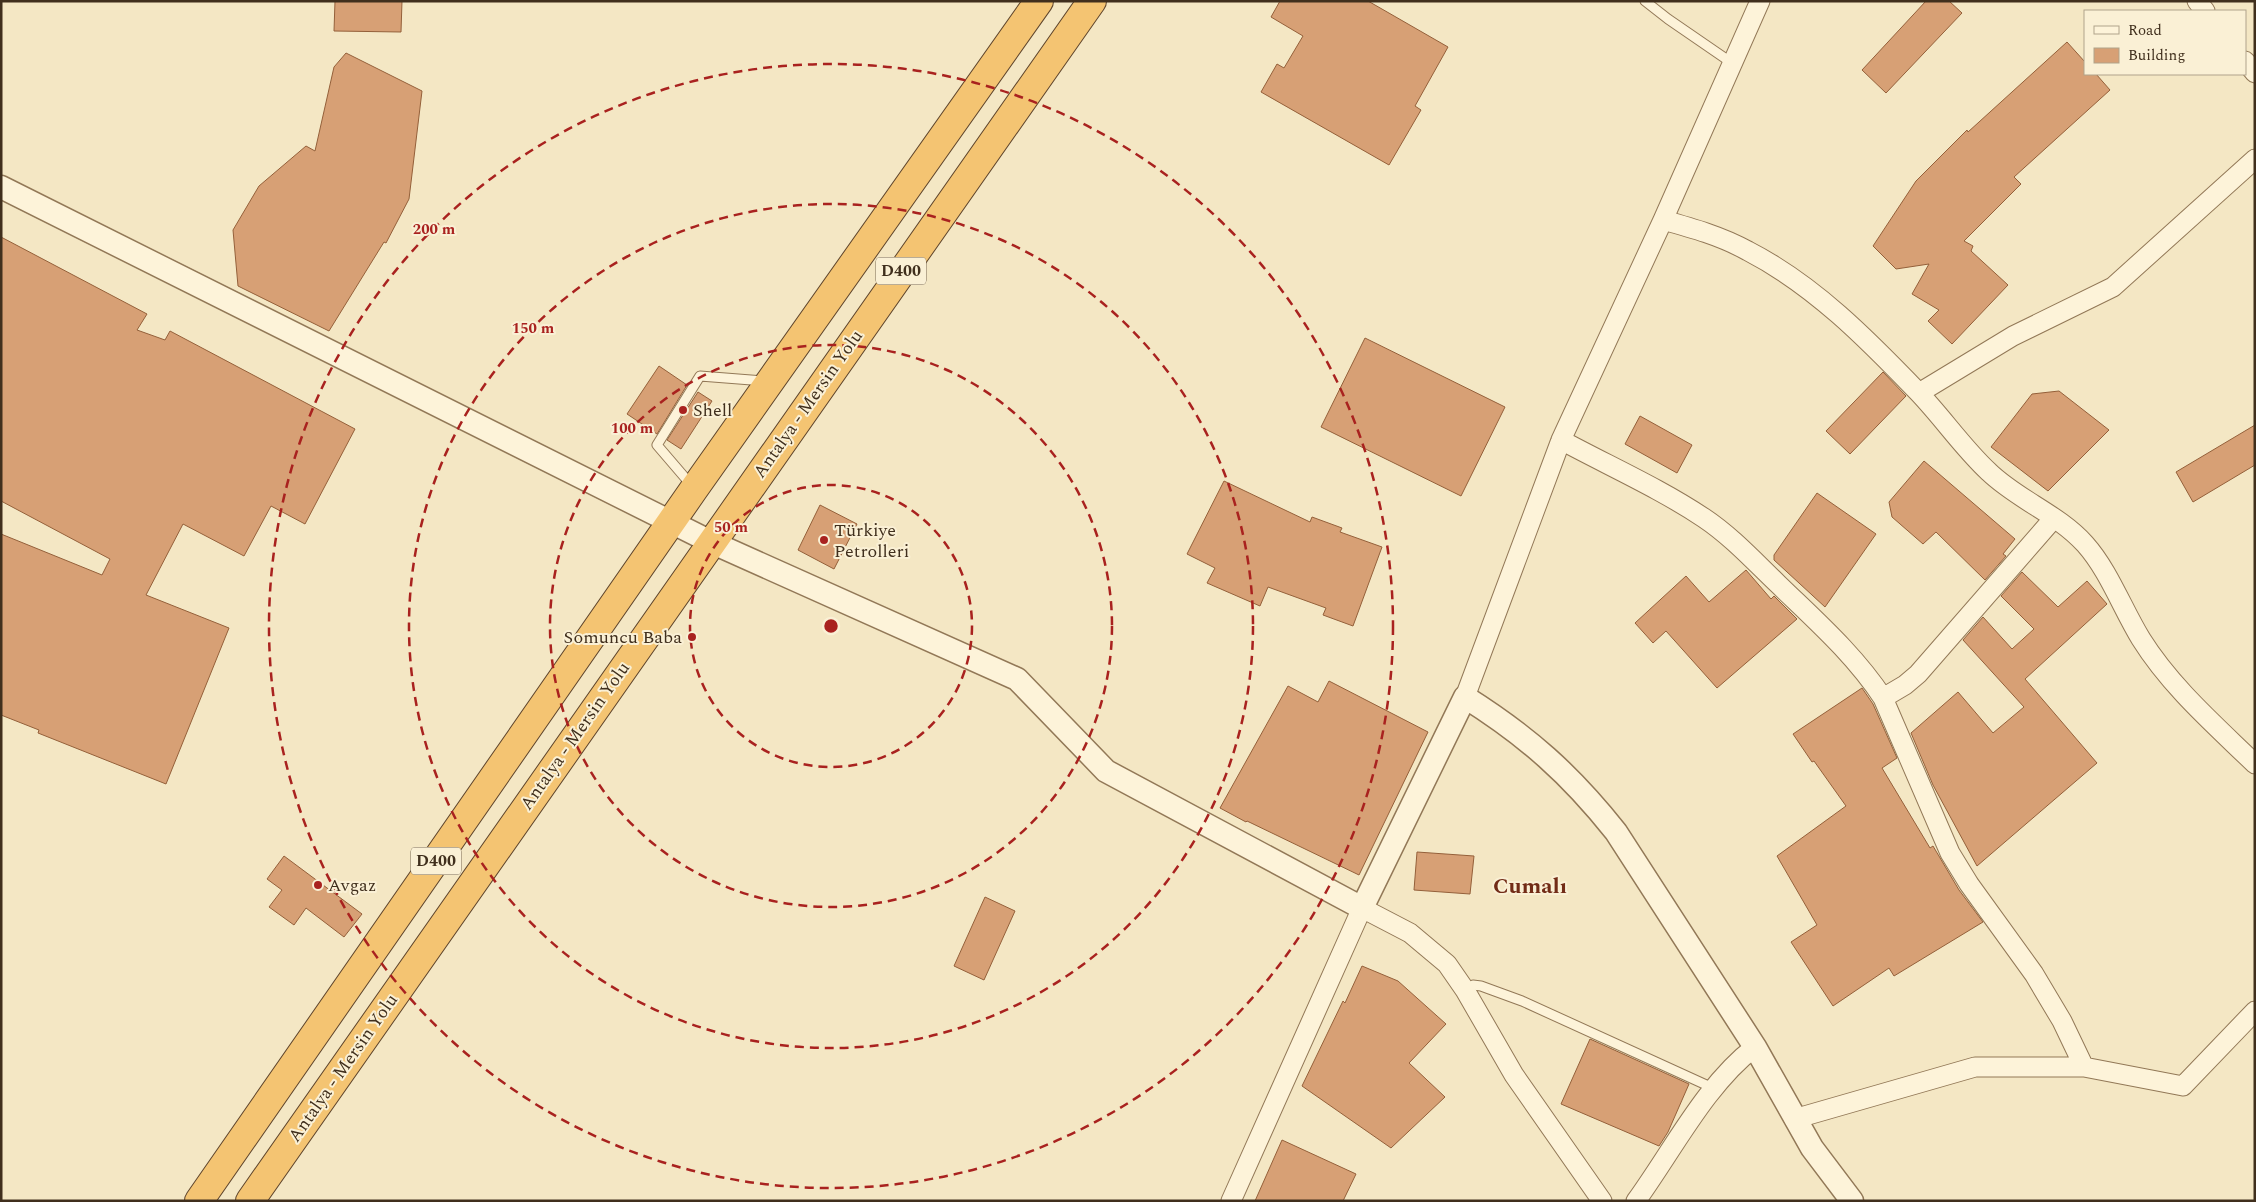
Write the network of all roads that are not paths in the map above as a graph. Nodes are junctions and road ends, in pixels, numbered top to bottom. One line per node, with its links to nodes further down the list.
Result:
1 (1038, 1): 11 (highway, D400)
2 (1092, 1): 17 (highway, Antalya - Mersin Yolu / D400)
3 (1645, 1): 6 (lane)
4 (1760, 1): 6 (street)
5 (2246, 62): 7 (street)
6 (1732, 63): 10 (street)
7 (2255, 73)
8 (2255, 159): 12 (street)
9 (1, 187): 16 (street)
10 (1663, 220): 12 (street); 13 (street)
11 (770, 381): 14 (highway, D400); 14 (lane)
12 (1919, 393): 15 (street)
13 (1561, 440): 18 (street); 19 (street)
14 (694, 489): 16 (highway, D400)
15 (2054, 518): 19 (street); 20 (street)
16 (672, 522): 17 (street); 28 (highway, D400)
17 (711, 542): 21 (street); 29 (highway, Antalya - Mersin Yolu)
18 (1465, 697): 21 (street); 24 (street)
19 (1883, 698): 25 (street)
20 (2255, 764)
21 (1362, 908): 22 (street); 30 (street)
22 (1465, 990): 26 (lane); 31 (street)
23 (2255, 1011): 25 (street)
24 (1755, 1047): 26 (street); 27 (street)
25 (2084, 1067): 27 (street)
26 (1713, 1088): 32 (street)
27 (1794, 1119): 33 (street)
28 (200, 1201)
29 (250, 1201)
30 (1231, 1201)
31 (1602, 1201)
32 (1636, 1201)
33 (1852, 1201)

